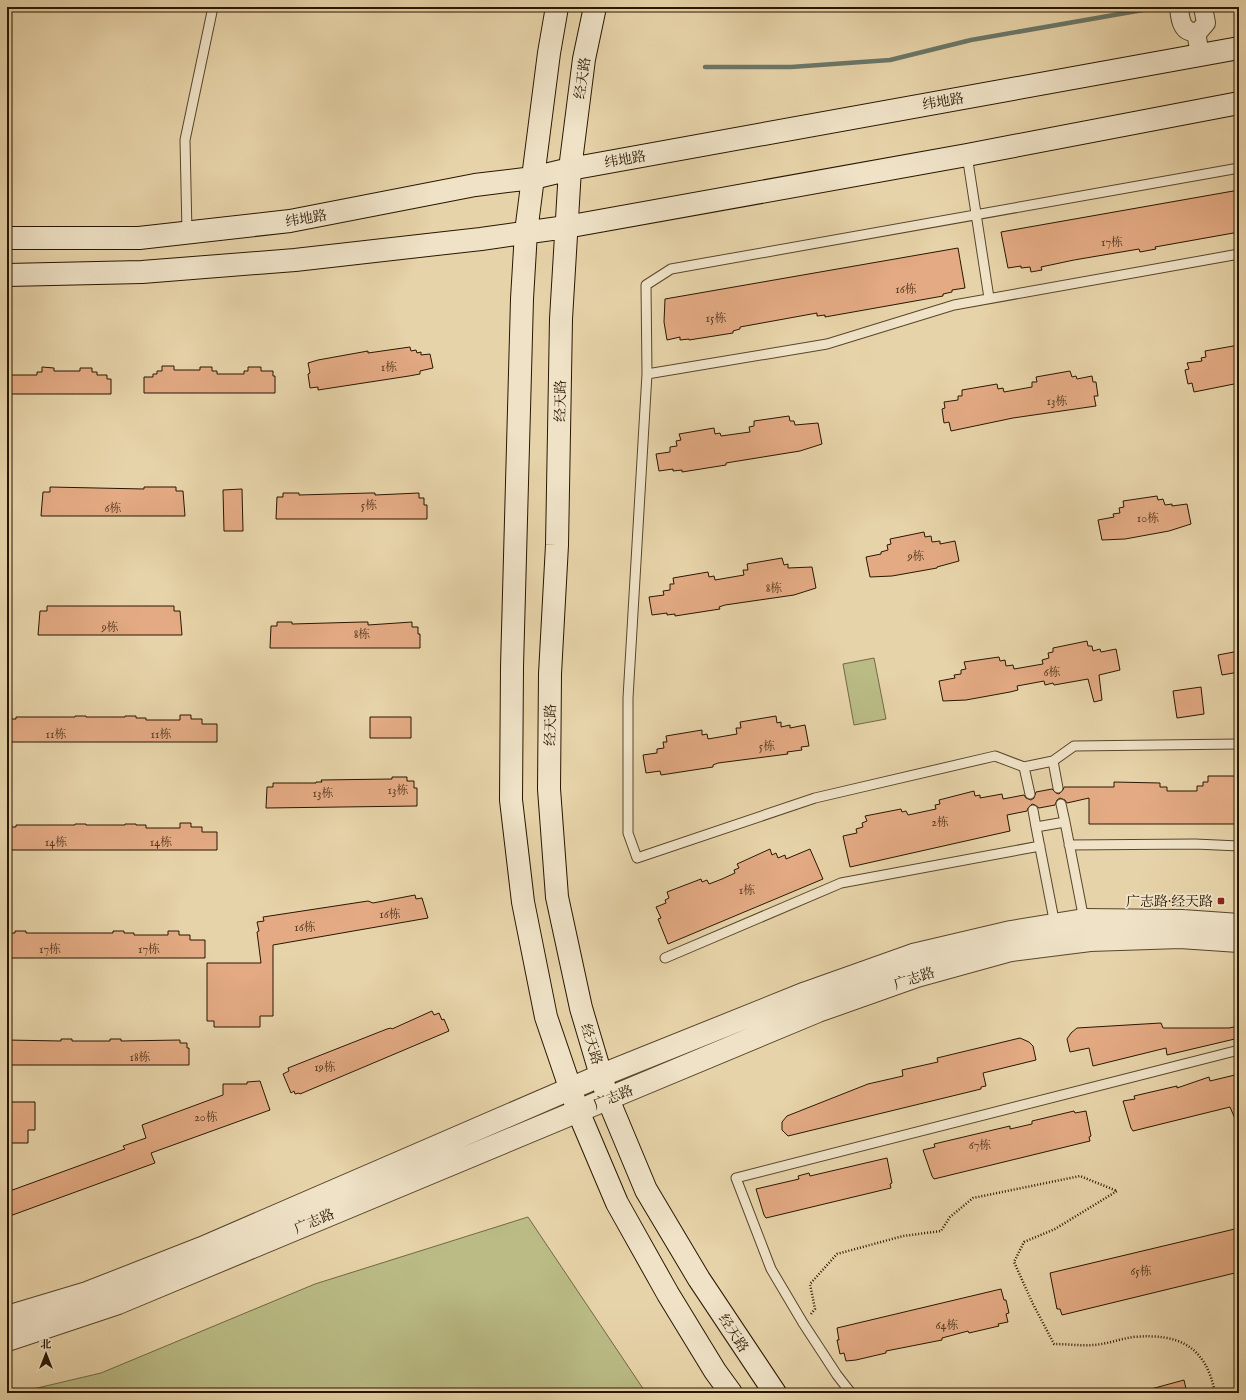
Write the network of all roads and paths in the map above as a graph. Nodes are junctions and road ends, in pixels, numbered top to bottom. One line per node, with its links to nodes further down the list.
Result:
1 (214, 7): 17 (lane)
2 (557, 7): 13 (main road)
3 (595, 7): 12 (main road, 经天路)
4 (1178, 7): 6 (street)
5 (1203, 7): 6 (street)
6 (1196, 32): 8 (street)
7 (1239, 48): 8 (main road, 纬地路)
8 (1200, 55): 12 (main road, 纬地路)
9 (1239, 103): 10 (main road)
10 (967, 155): 14 (lane); 15 (main road)
11 (1239, 168): 14 (lane)
12 (570, 169): 13 (main road, 纬地路); 15 (main road, 经天路)
13 (533, 178): 16 (main road); 17 (main road, 纬地路)
14 (977, 214): 21 (lane); 22 (lane)
15 (566, 227): 16 (main road); 41 (main road, 经天路)
16 (526, 232): 20 (main road); 42 (main road)
17 (187, 233): 18 (main road, 纬地路)
18 (7, 238)
19 (1239, 254): 21 (lane)
20 (7, 275)
21 (989, 298): 22 (lane)
22 (647, 374): 25 (lane)
23 (1239, 744): 24 (lane)
24 (1053, 761): 25 (lane); 26 (lane)
25 (1024, 767): 27 (lane)
26 (1058, 788)
27 (1030, 794)
28 (1061, 804): 30 (lane)
29 (1033, 810): 31 (lane)
30 (1065, 822): 31 (lane); 32 (lane)
31 (1036, 827): 33 (lane)
32 (1069, 845): 34 (lane); 35 (lane)
33 (1040, 846): 36 (lane); 39 (lane)
34 (1239, 846)
35 (1084, 920): 36 (main road, 广志路); 37 (main road, 广志路)
36 (1055, 925): 41 (main road, 广志路)
37 (1239, 925)
38 (1239, 940): 43 (main road, 广志路)
39 (665, 958)
40 (1239, 1050): 46 (lane)
41 (602, 1075): 42 (main road, 广志路); 43 (main road, 经天路)
42 (571, 1089): 44 (main road); 45 (main road, 广志路)
43 (608, 1099): 44 (main road, 广志路); 49 (main road, 经天路)
44 (578, 1111): 47 (main road, 广志路); 48 (main road)
45 (7, 1317)
46 (803, 1323): 50 (lane); 51 (path)
47 (7, 1340)
48 (731, 1393)
49 (775, 1393)
50 (851, 1393)
51 (1215, 1393)

